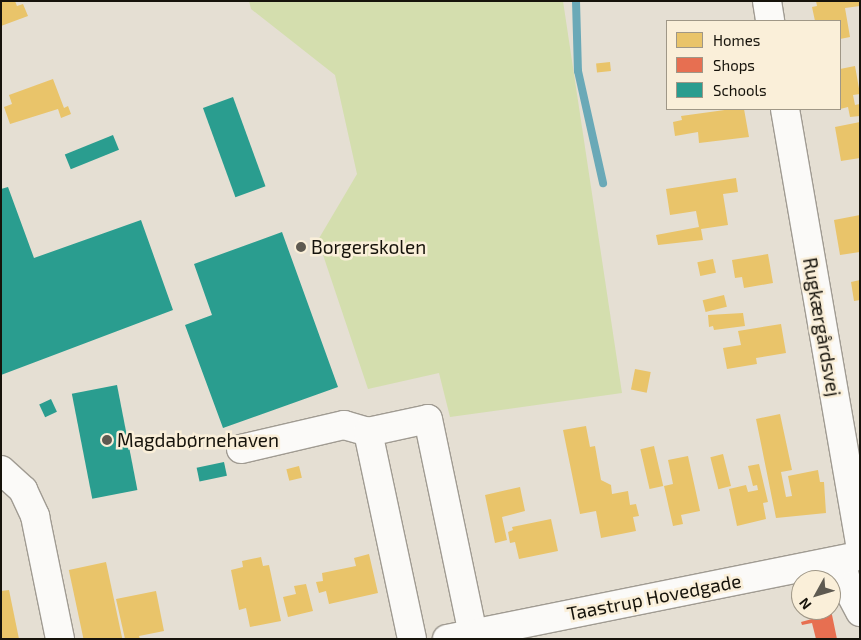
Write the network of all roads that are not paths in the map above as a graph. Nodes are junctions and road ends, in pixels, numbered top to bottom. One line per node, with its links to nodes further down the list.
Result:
1 (767, 1): 2 (street)
2 (770, 20)
3 (784, 110): 7 (street, Rugkærgårdsvej)
4 (368, 432): 5 (street); 9 (street); 11 (street)
5 (240, 450)
6 (1, 470): 10 (street)
7 (854, 554): 8 (street, Rugkærgårdsvej); 9 (street, Taastrup Hovedgade)
8 (860, 612)
9 (460, 636)
10 (60, 639)
11 (412, 639)

